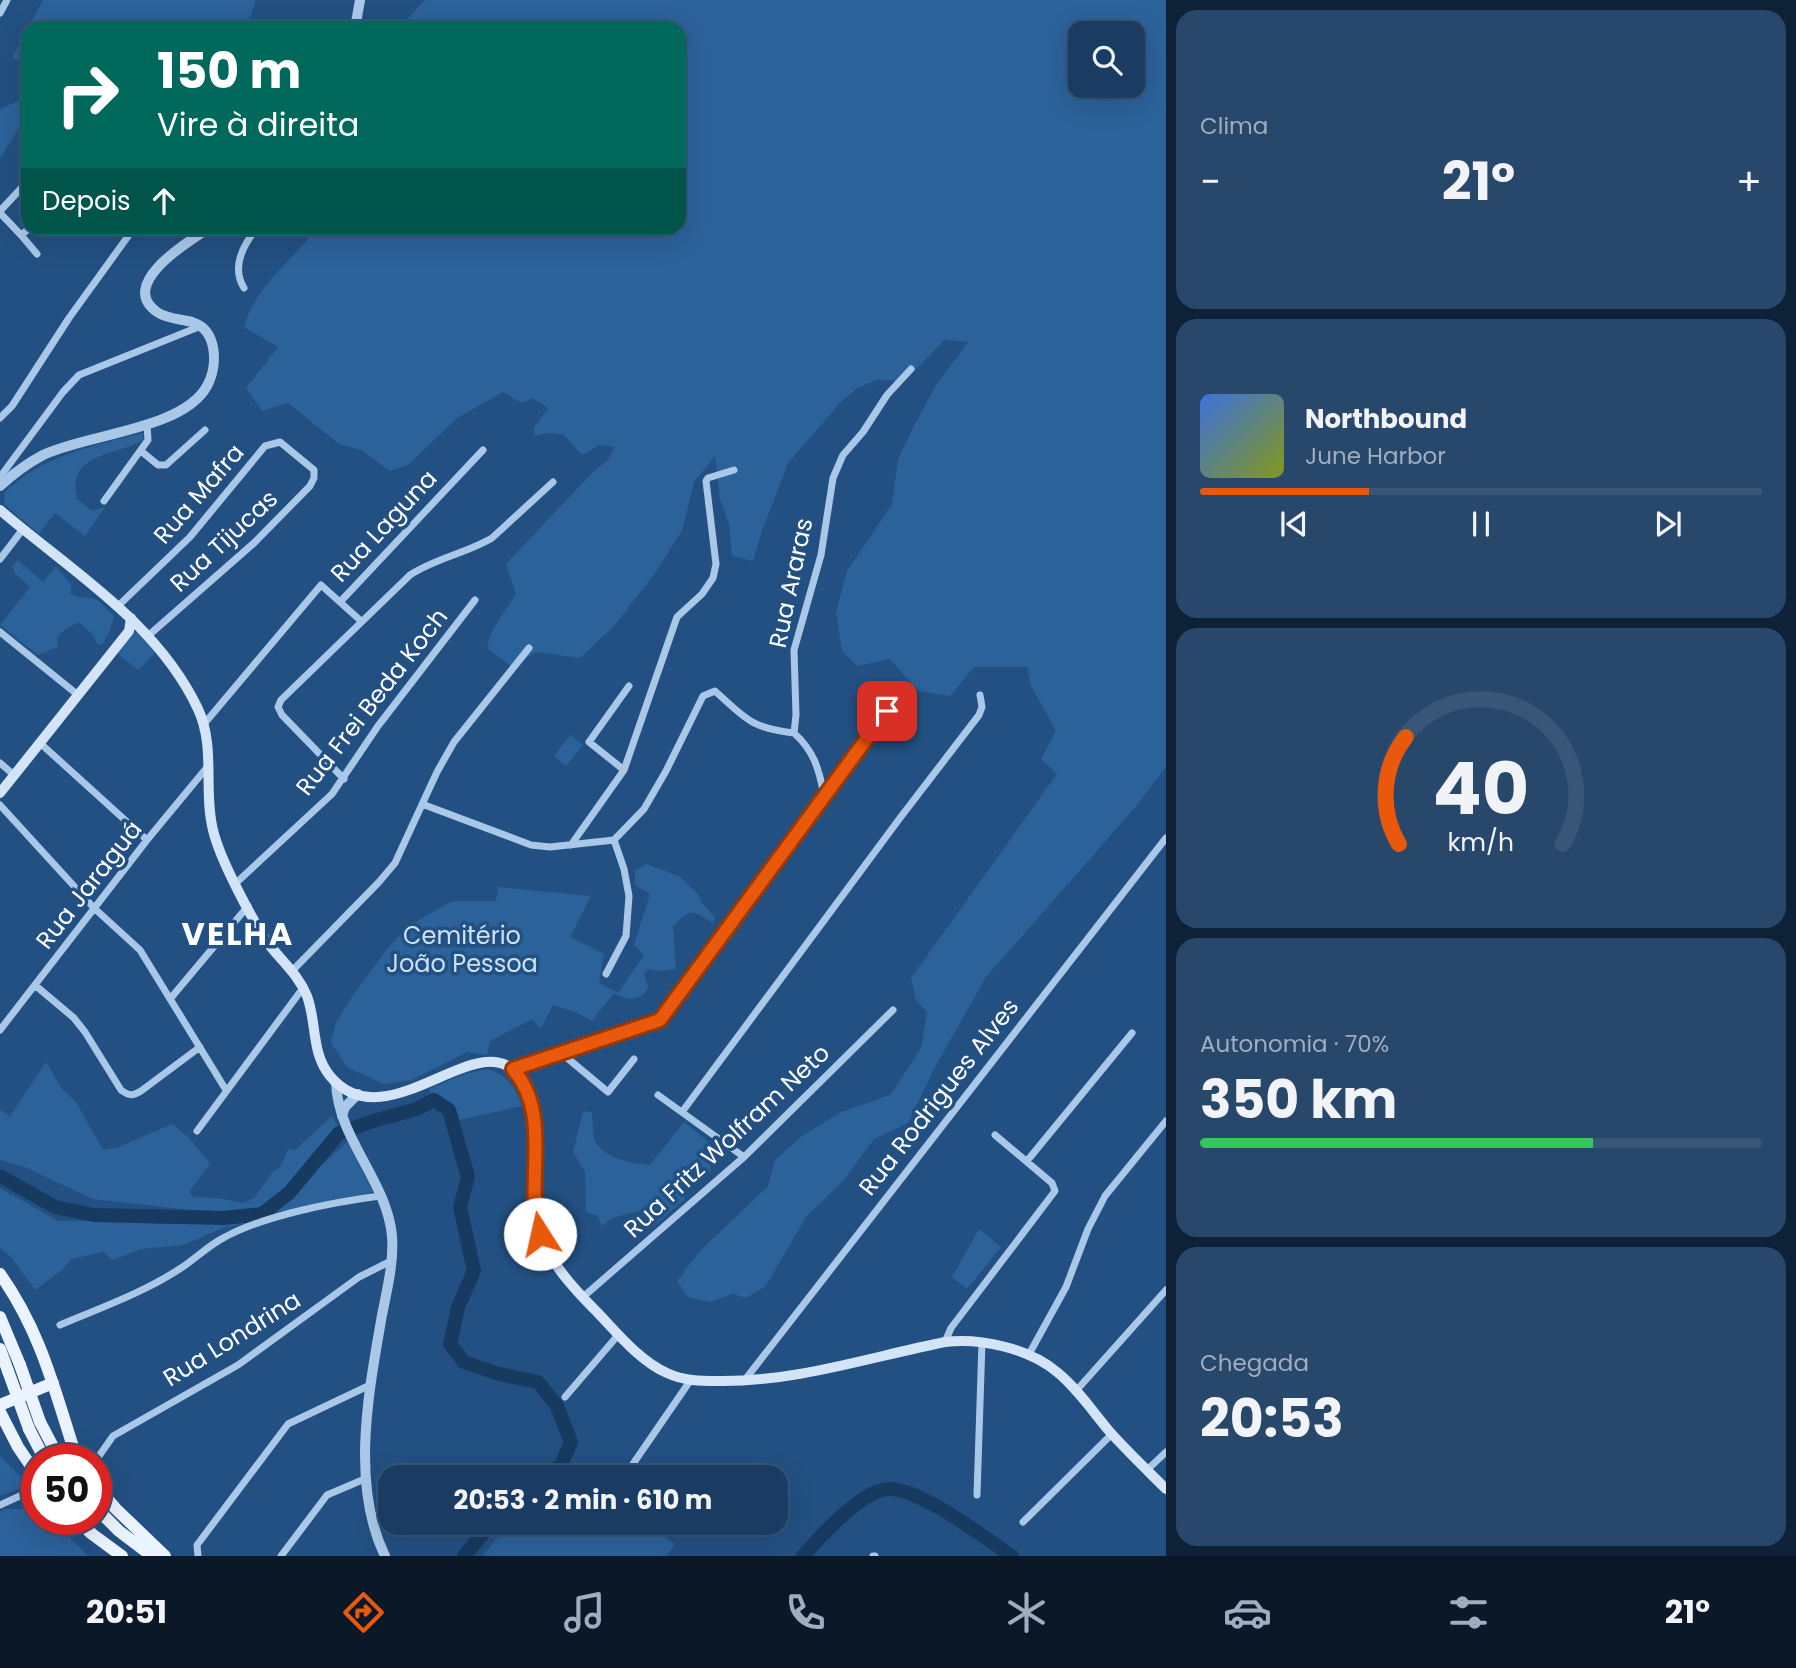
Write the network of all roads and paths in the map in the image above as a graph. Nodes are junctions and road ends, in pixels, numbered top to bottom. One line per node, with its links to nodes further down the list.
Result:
1 (8, 0): 3 (street)
2 (360, 0): 4 (street)
3 (0, 13)
4 (356, 21)
5 (21, 189): 6 (street)
6 (0, 212): 7 (street)
7 (21, 235): 11 (street)
8 (129, 235): 15 (street)
9 (199, 235): 13 (street)
10 (253, 235): 12 (street)
11 (37, 254)
12 (244, 288)
13 (201, 326): 16 (street); 23 (street)
14 (911, 369): 42 (street, Rua Araras)
15 (0, 418)
16 (147, 425): 19 (street); 23 (street)
17 (205, 430): 19 (street)
18 (483, 450): 29 (street, Rua Laguna)
19 (141, 451): 24 (street)
20 (314, 470): 30 (street, Rua Mafra); 35 (street, Rua Tijucas)
21 (734, 470): 46 (street)
22 (553, 482): 32 (street)
23 (0, 486)
24 (104, 501)
25 (1, 509): 26 (main road)
26 (23, 529): 27 (street); 30 (main road)
27 (0, 559)
28 (475, 600): 48 (street, Rua Frei Beda Koch)
29 (341, 601): 32 (street); 41 (street, Rua Laguna)
30 (118, 606): 31 (main road)
31 (131, 618): 33 (main road); 35 (main road)
32 (360, 621): 48 (street)
33 (129, 631): 35 (main road); 39 (main road)
34 (0, 632): 39 (street)
35 (146, 632): 41 (main road)
36 (529, 648): 51 (street)
37 (629, 686): 46 (street)
38 (903, 690): 50 (street)
39 (78, 695): 43 (main road)
40 (980, 695): 75 (street)
41 (204, 724): 45 (main road)
42 (794, 733): 50 (street); 55 (street)
43 (40, 743): 47 (main road); 54 (street)
44 (0, 763): 47 (street)
45 (209, 764): 54 (street, Rua Jaraguá); 57 (main road)
46 (624, 770): 56 (street)
47 (14, 775): 49 (main road)
48 (344, 779): 57 (street, Rua Frei Beda Koch)
49 (0, 793)
50 (824, 795): 69 (street)
51 (422, 804): 56 (street); 60 (street)
52 (0, 806): 59 (street)
53 (1166, 838): 95 (street, Rua Rodrigues Alves)
54 (147, 840): 59 (street, Rua Jaraguá)
55 (614, 841): 56 (street); 61 (street)
56 (571, 845)
57 (236, 883): 58 (main road)
58 (248, 906): 60 (main road); 64 (street)
59 (94, 908): 62 (street, Rua Jaraguá); 64 (street)
60 (292, 971): 63 (main road)
61 (606, 974)
62 (36, 986): 66 (street, Rua Jaraguá); 68 (street)
63 (303, 988): 72 (street); 74 (main road)
64 (170, 999): 68 (street)
65 (893, 1010): 79 (street, Rua Fritz Wolfram Neto)
66 (0, 1030)
67 (1132, 1033): 80 (street)
68 (200, 1047): 72 (street)
69 (560, 1052): 70 (street); 71 (street)
70 (634, 1059)
71 (513, 1069): 74 (main road); 85 (main road)
72 (226, 1090): 77 (street)
73 (658, 1095): 75 (street)
74 (345, 1101): 81 (street)
75 (682, 1112): 79 (street)
76 (1166, 1121): 92 (street)
77 (197, 1132)
78 (995, 1135): 80 (street)
79 (744, 1157): 85 (street, Rua Fritz Wolfram Neto)
80 (1027, 1161): 89 (street)
81 (380, 1196): 82 (street); 87 (street)
82 (391, 1261): 97 (street); 108 (street, Rua Londrina)
83 (0, 1274): 96 (main road)
84 (1166, 1290): 98 (street)
85 (583, 1297): 88 (main road)
86 (0, 1317): 93 (main road)
87 (60, 1325)
88 (619, 1334): 94 (main road); 99 (street)
89 (945, 1342): 90 (main road); 95 (main road)
90 (982, 1342): 92 (main road); 116 (street)
91 (0, 1349): 93 (main road)
92 (1028, 1356): 98 (main road)
93 (14, 1368): 102 (main road, bridge)
94 (691, 1381): 95 (main road); 112 (street)
95 (744, 1381)
96 (53, 1383): 100 (main road); 107 (main road)
97 (368, 1386): 114 (street); 128 (street)
98 (1075, 1392): 104 (main road)
99 (565, 1397)
100 (0, 1405)
101 (0, 1412): 109 (main road)
102 (34, 1426): 105 (main road); 106 (main road)
103 (0, 1429): 109 (main road)
104 (1112, 1434): 113 (main road); 120 (street)
105 (40, 1444)
106 (48, 1444)
107 (72, 1444)
108 (107, 1444)
109 (18, 1447): 110 (main road)
110 (21, 1451)
111 (1166, 1452): 113 (street)
112 (632, 1465)
113 (1147, 1470): 115 (main road)
114 (367, 1478): 129 (street); 130 (street)
115 (1166, 1489)
116 (977, 1495)
117 (21, 1496): 119 (street)
118 (112, 1504): 127 (main road)
119 (0, 1506)
120 (1023, 1522)
121 (112, 1524): 126 (main road)
122 (93, 1535): 124 (main road)
123 (105, 1535): 125 (main road)
124 (122, 1556)
125 (128, 1556)
126 (152, 1556)
127 (165, 1556)
128 (198, 1556)
129 (281, 1556)
130 (385, 1556)

